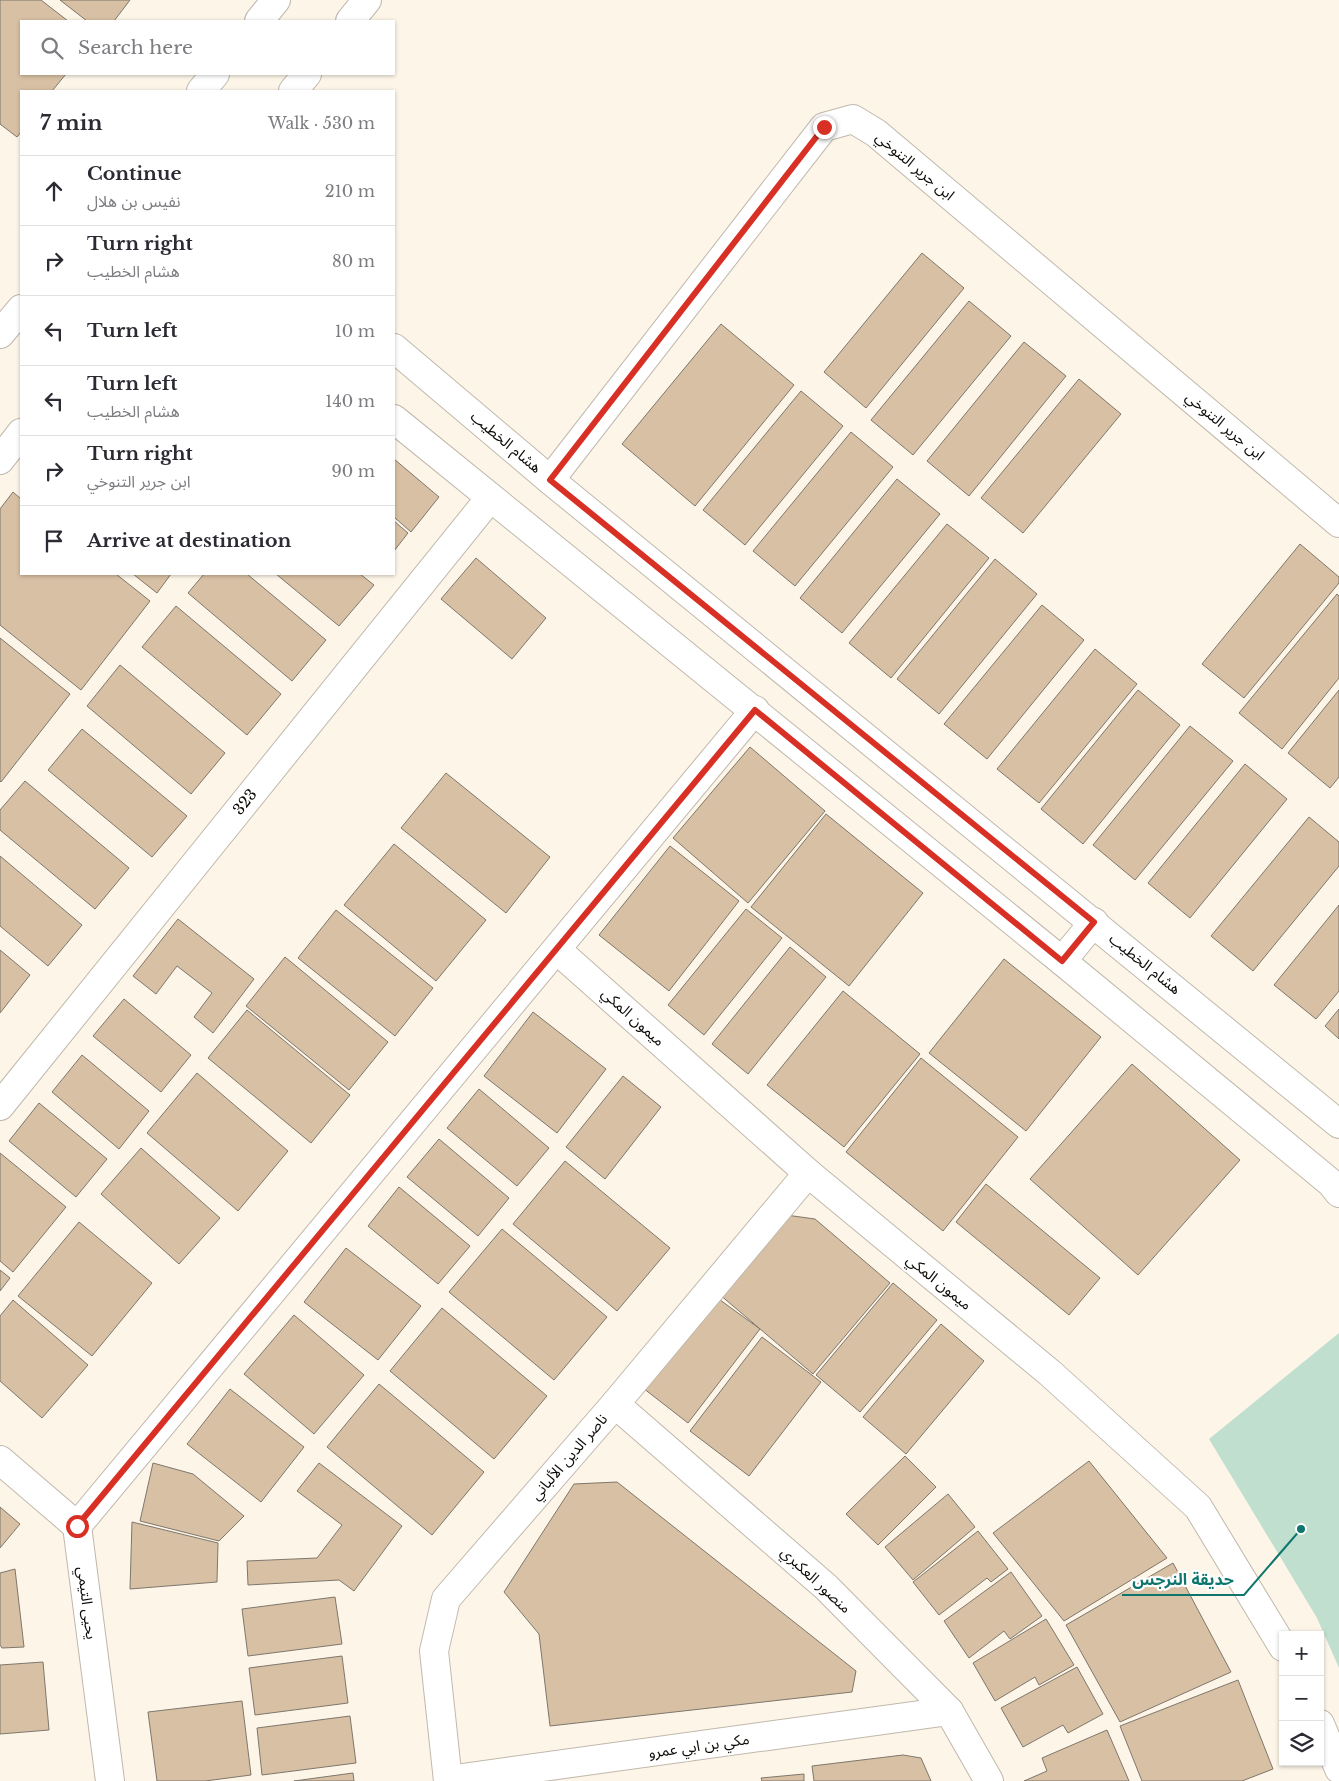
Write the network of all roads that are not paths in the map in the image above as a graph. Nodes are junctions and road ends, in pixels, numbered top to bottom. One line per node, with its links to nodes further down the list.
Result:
1 (276, 0): 3 (street)
2 (367, 0): 4 (street)
3 (259, 20)
4 (351, 20)
5 (214, 75): 7 (street)
6 (307, 75): 8 (street)
7 (202, 90)
8 (294, 90)
9 (20, 310): 10 (street)
10 (0, 334)
11 (395, 349): 15 (street, هشام الخطيب)
12 (395, 420): 16 (street)
13 (20, 434): 14 (street)
14 (0, 460)
15 (550, 480): 17 (street, ابن جرير التنوخي); 19 (street, هشام الخطيب)
16 (490, 498): 18 (street); 22 (street, 323)
17 (1339, 523)
18 (755, 710): 20 (street); 21 (street)
19 (1094, 922): 21 (street); 23 (street, هشام الخطيب)
20 (557, 950): 24 (street, ميمون المكي); 28 (street)
21 (1062, 961): 25 (street)
22 (0, 1106)
23 (1339, 1124)
24 (808, 1173): 26 (street, ناصر الدين الألباني); 29 (street, ميمون المكي)
25 (1339, 1193)
26 (615, 1404): 30 (street, منصور العكبري); 34 (street, ناصر الدين الألباني)
27 (0, 1460): 28 (street)
28 (77, 1526): 33 (street, يحيى التيمي)
29 (1279, 1640)
30 (949, 1711): 34 (street, مكي بن ابي عمرو); 35 (street, منصور العكبري)
31 (1324, 1733): 32 (street)
32 (1339, 1769)
33 (110, 1781)
34 (448, 1781)
35 (989, 1781)

